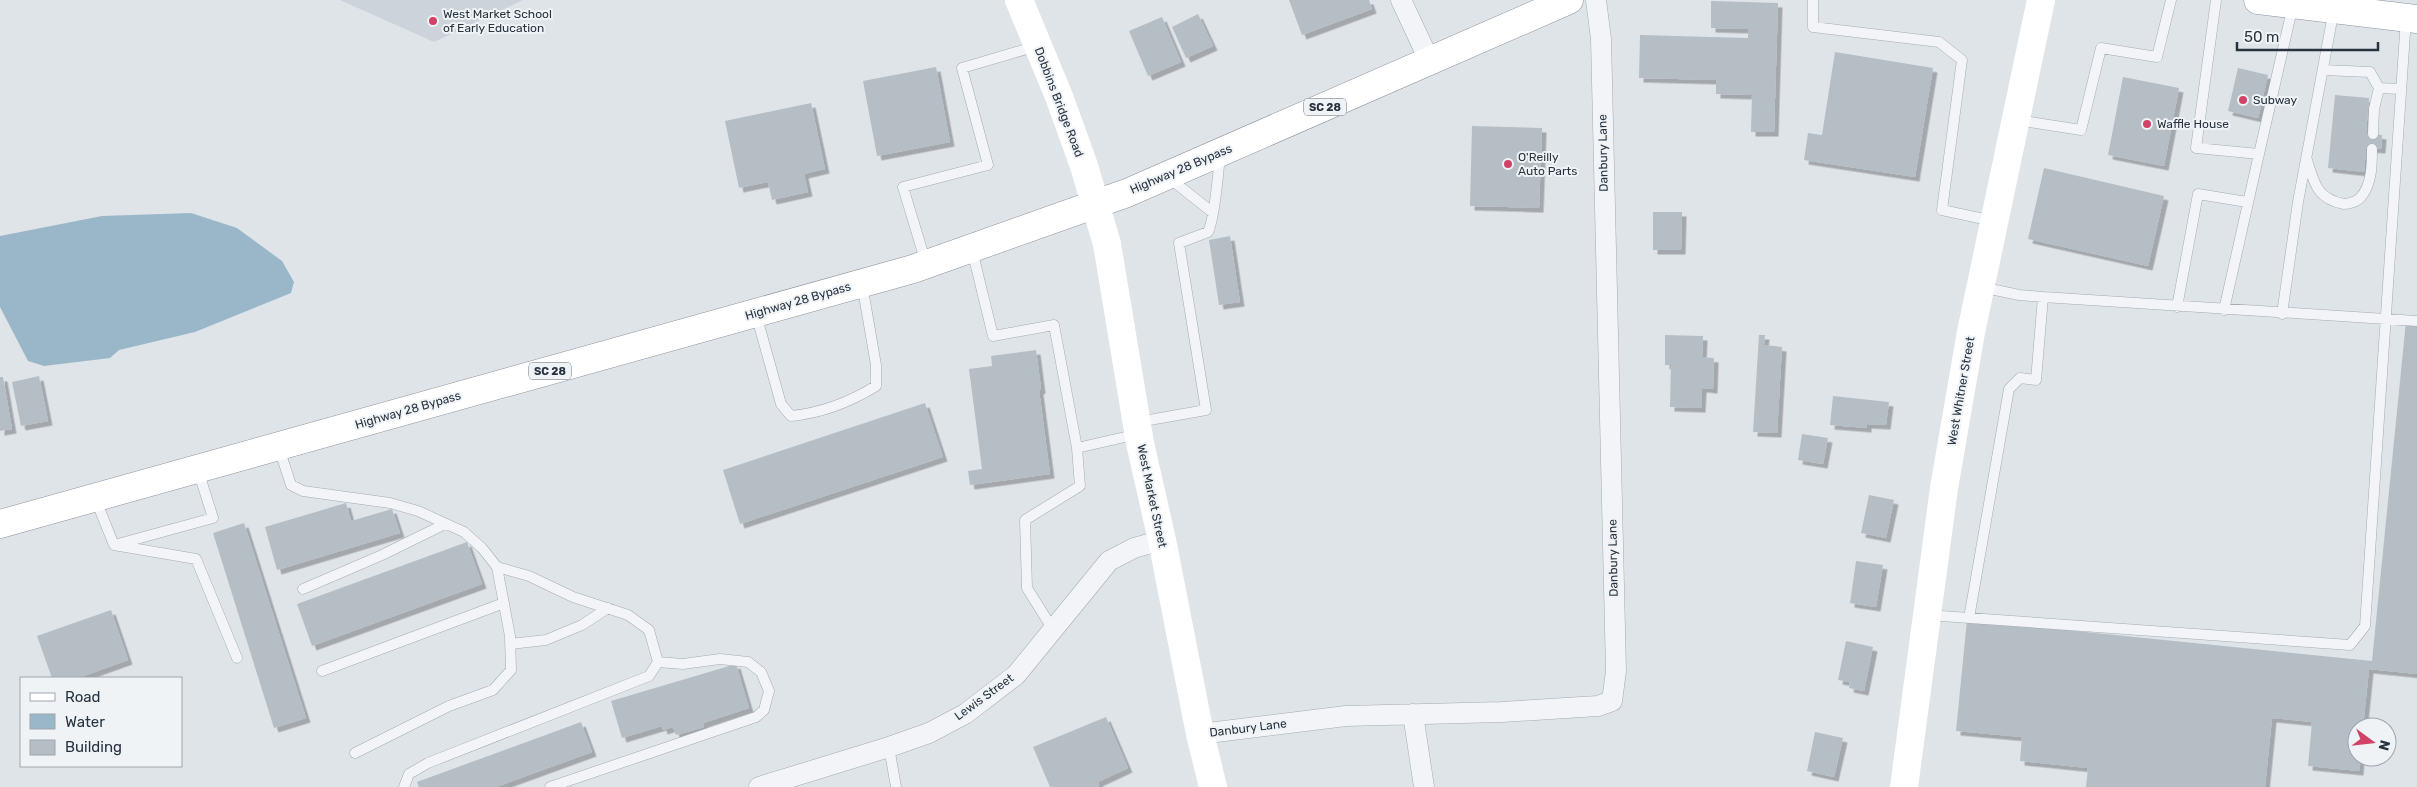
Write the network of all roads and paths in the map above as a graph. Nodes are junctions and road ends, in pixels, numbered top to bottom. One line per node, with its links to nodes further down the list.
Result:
1 (1019, 0): 12 (main road, Dobbins Bridge Road)
2 (1401, 0): 13 (street)
3 (1569, 0): 13 (main road, Highway 28 Bypass / SC 28)
4 (1596, 0): 59 (street, Danbury Lane)
5 (1813, 0): 27 (lane)
6 (2041, 0): 17 (main road, West Whitner Street)
7 (2171, 0): 17 (lane)
8 (2216, 0): 21 (lane)
9 (2258, 0): 10 (main road)
10 (2311, 5): 11 (main road); 14 (lane); 21 (lane)
11 (2412, 18): 16 (lane)
12 (1038, 46): 25 (main road, Dobbins Bridge Road); 29 (lane)
13 (1430, 62): 20 (main road, Highway 28 Bypass / SC 28)
14 (2323, 70): 15 (lane); 22 (lane)
15 (2379, 88): 16 (lane); 18 (lane)
16 (2400, 89): 37 (lane)
17 (2015, 120): 27 (main road, West Whitner Street)
18 (2373, 134)
19 (2372, 149): 22 (lane)
20 (1221, 152): 23 (main road, Highway 28 Bypass / SC 28); 26 (lane)
21 (2259, 154): 24 (lane)
22 (2306, 157): 36 (lane)
23 (1166, 176): 25 (main road, Highway 28 Bypass / SC 28); 26 (lane)
24 (2247, 202): 33 (lane); 34 (lane)
25 (1096, 205): 28 (main road, Highway 28 Bypass / SC 28); 39 (main road, West Market Street)
26 (1212, 212): 39 (lane)
27 (1994, 221): 31 (main road, West Whitner Street)
28 (972, 249): 29 (main road, Highway 28 Bypass / SC 28); 41 (lane)
29 (926, 265): 30 (main road, Highway 28 Bypass / SC 28)
30 (861, 284): 35 (main road, Highway 28 Bypass / SC 28); 35 (lane)
31 (1980, 287): 32 (lane); 52 (main road, West Whitner Street)
32 (2043, 297): 33 (lane); 53 (lane)
33 (2177, 307): 34 (lane)
34 (2224, 310): 36 (lane)
35 (756, 313): 40 (main road, Highway 28 Bypass / SC 28)
36 (2282, 314): 37 (lane)
37 (2384, 319): 38 (lane); 53 (lane)
38 (2417, 321)
39 (1138, 428): 41 (lane); 46 (main road, West Market Street)
40 (278, 447): 42 (main road, Highway 28 Bypass / SC 28); 45 (lane)
41 (1077, 448): 54 (lane)
42 (198, 469): 43 (main road, Highway 28 Bypass / SC 28); 47 (lane)
43 (95, 498): 44 (main road, Highway 28 Bypass / SC 28); 47 (lane)
44 (0, 524)
45 (445, 524): 48 (lane); 49 (lane)
46 (1162, 540): 54 (street, Lewis Street); 60 (main road, West Market Street)
47 (114, 545): 56 (lane)
48 (497, 567): 50 (lane); 51 (lane)
49 (303, 589)
50 (504, 603): 55 (lane); 58 (lane)
51 (608, 608): 55 (lane); 57 (lane)
52 (1926, 615): 53 (lane); 69 (main road, West Whitner Street)
53 (1969, 618)
54 (1052, 628): 61 (street, Lewis Street)
55 (510, 644): 62 (lane)
56 (238, 658)
57 (658, 662): 63 (lane); 64 (lane)
58 (322, 671)
59 (1413, 714): 60 (street, Danbury Lane); 68 (street)
60 (1200, 734): 67 (main road, West Market Street)
61 (889, 747): 65 (street, Lewis Street); 66 (lane)
62 (355, 753)
63 (404, 787)
64 (550, 787)
65 (758, 787)
66 (896, 787)
67 (1213, 787)
68 (1424, 787)
69 (1904, 787)

